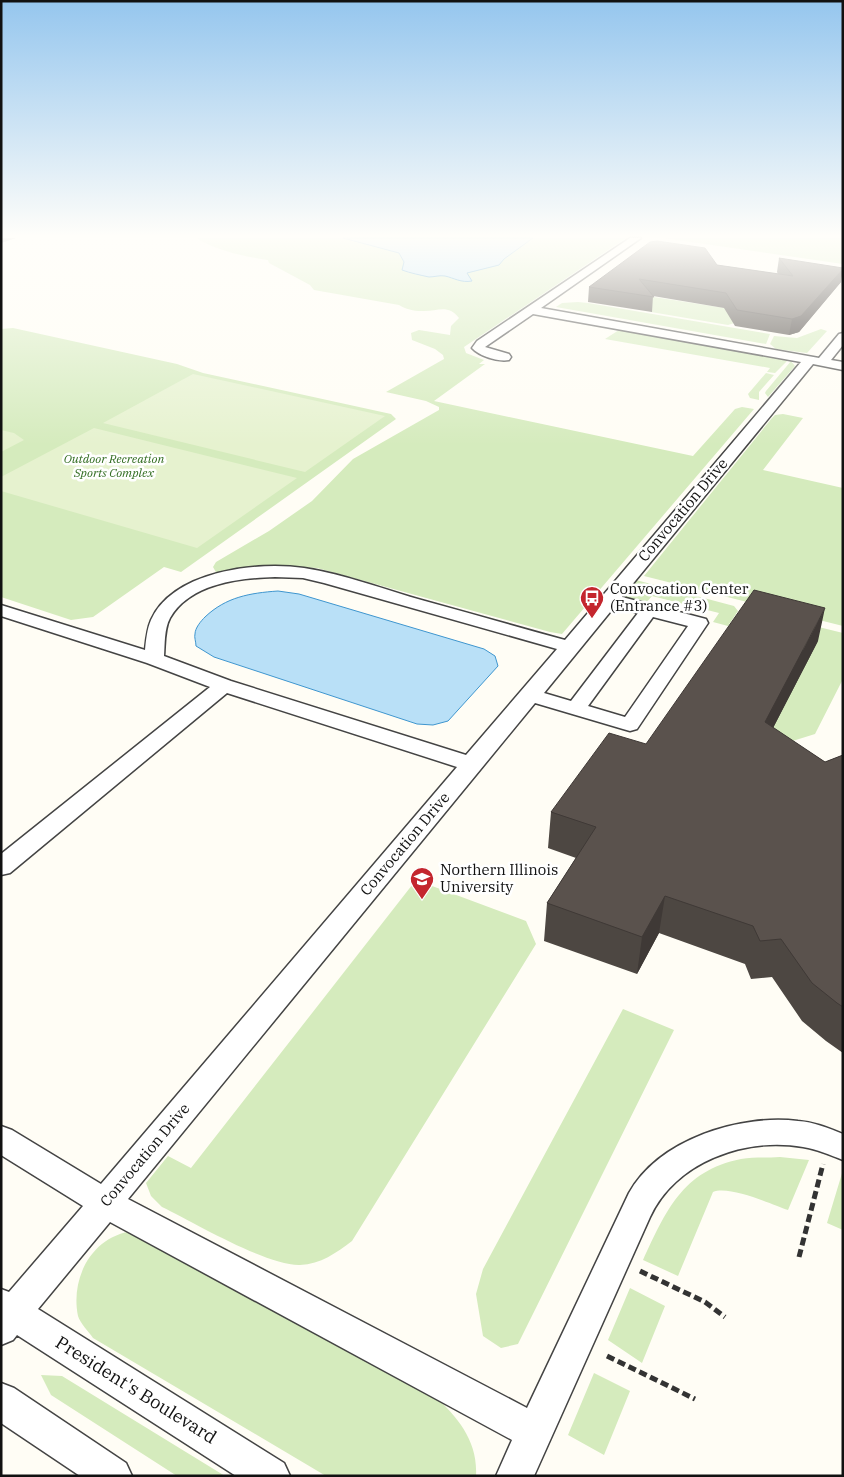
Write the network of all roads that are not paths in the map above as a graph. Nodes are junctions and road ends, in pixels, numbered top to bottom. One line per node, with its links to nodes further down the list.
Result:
1 (535, 307): 2 (street)
2 (531, 310): 4 (street); 5 (street)
3 (843, 337): 5 (street, Convocation Drive)
4 (505, 357)
5 (815, 362): 6 (street); 7 (street, Convocation Drive)
6 (843, 366)
7 (608, 600): 9 (street); 10 (street, Convocation Drive)
8 (1, 610): 11 (street)
9 (648, 610): 14 (street); 14 (street)
10 (569, 647): 11 (street); 13 (street, Convocation Drive)
11 (154, 659): 12 (street)
12 (224, 686): 15 (street); 16 (street)
13 (529, 695): 14 (street); 15 (street, Convocation Drive)
14 (575, 709)
15 (471, 764): 19 (street, Convocation Drive)
16 (1, 867)
17 (1, 1139): 19 (street)
18 (833, 1155): 22 (street)
19 (105, 1203): 20 (street, Convocation Drive); 22 (street)
20 (6, 1316): 24 (street, President's Boulevard)
21 (1, 1401): 23 (street)
22 (535, 1432): 25 (street)
23 (114, 1476)
24 (271, 1476)
25 (515, 1476)

